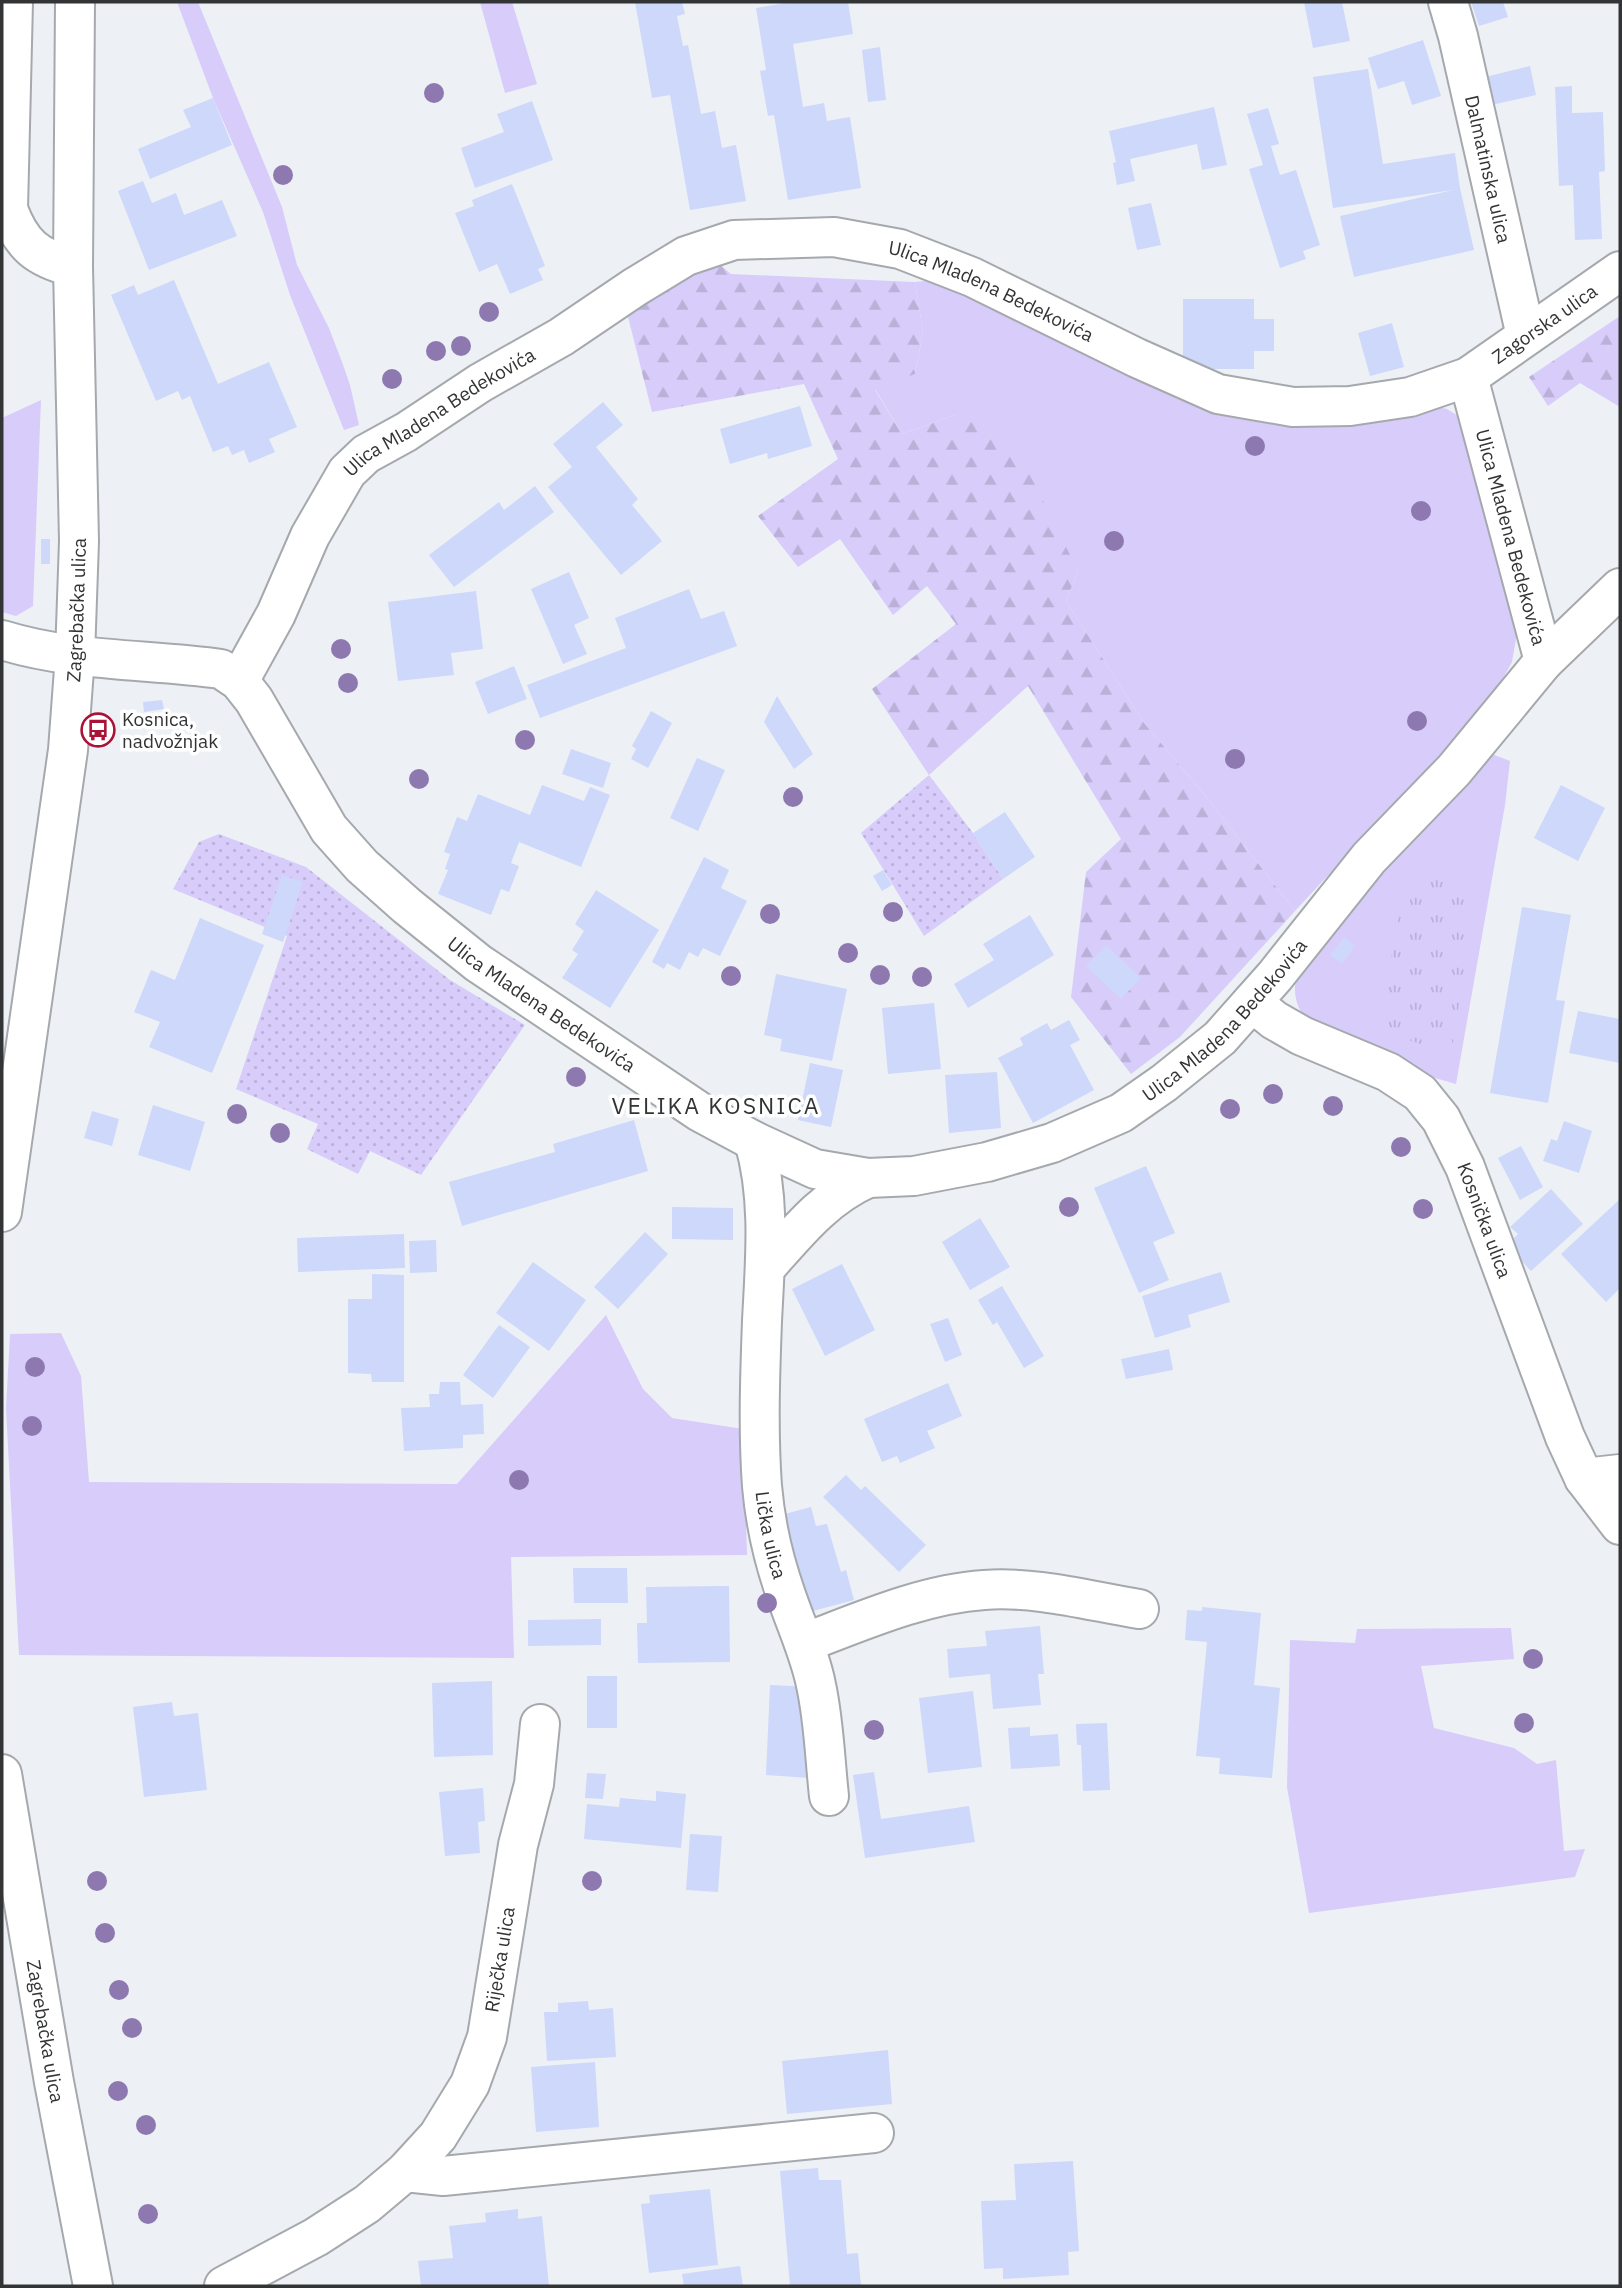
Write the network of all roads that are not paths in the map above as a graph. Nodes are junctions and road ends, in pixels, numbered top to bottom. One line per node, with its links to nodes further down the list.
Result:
1 (13, 2): 4 (street)
2 (75, 2): 4 (street, Zagrebačka ulica)
3 (1448, 2): 6 (street, Dalmatinska ulica)
4 (73, 267): 10 (street, Zagrebačka ulica)
5 (1620, 271): 6 (street, Zagorska ulica)
6 (1526, 336): 7 (street, Zagorska ulica)
7 (1468, 377): 11 (street, Ulica Mladena Bedekovića); 12 (street, Ulica Mladena Bedekovića)
8 (1620, 588): 11 (street)
9 (2, 640): 10 (street)
10 (75, 656): 12 (street); 16 (street, Zagrebačka ulica)
11 (1544, 661): 13 (street, Ulica Mladena Bedekovića)
12 (239, 681): 14 (street, Ulica Mladena Bedekovića)
13 (1252, 1002): 15 (street, Ulica Mladena Bedekovića); 18 (street, Kosnička ulica)
14 (754, 1141): 15 (street, Ulica Mladena Bedekovića); 17 (street, Lička ulica)
15 (868, 1178): 17 (street)
16 (2, 1212)
17 (767, 1266): 21 (street, Lička ulica)
18 (1602, 1476): 19 (street, Kosnička ulica)
19 (1620, 1525)
20 (1139, 1609): 21 (street)
21 (804, 1643): 24 (street, Lička ulica)
22 (540, 1724): 27 (street, Riječka ulica)
23 (2, 1774): 25 (street, Zagrebačka ulica)
24 (829, 1796)
25 (15, 1933): 28 (street, Zagrebačka ulica)
26 (874, 2133): 27 (street)
27 (405, 2172): 29 (street, Riječka ulica)
28 (93, 2286)
29 (224, 2286)

